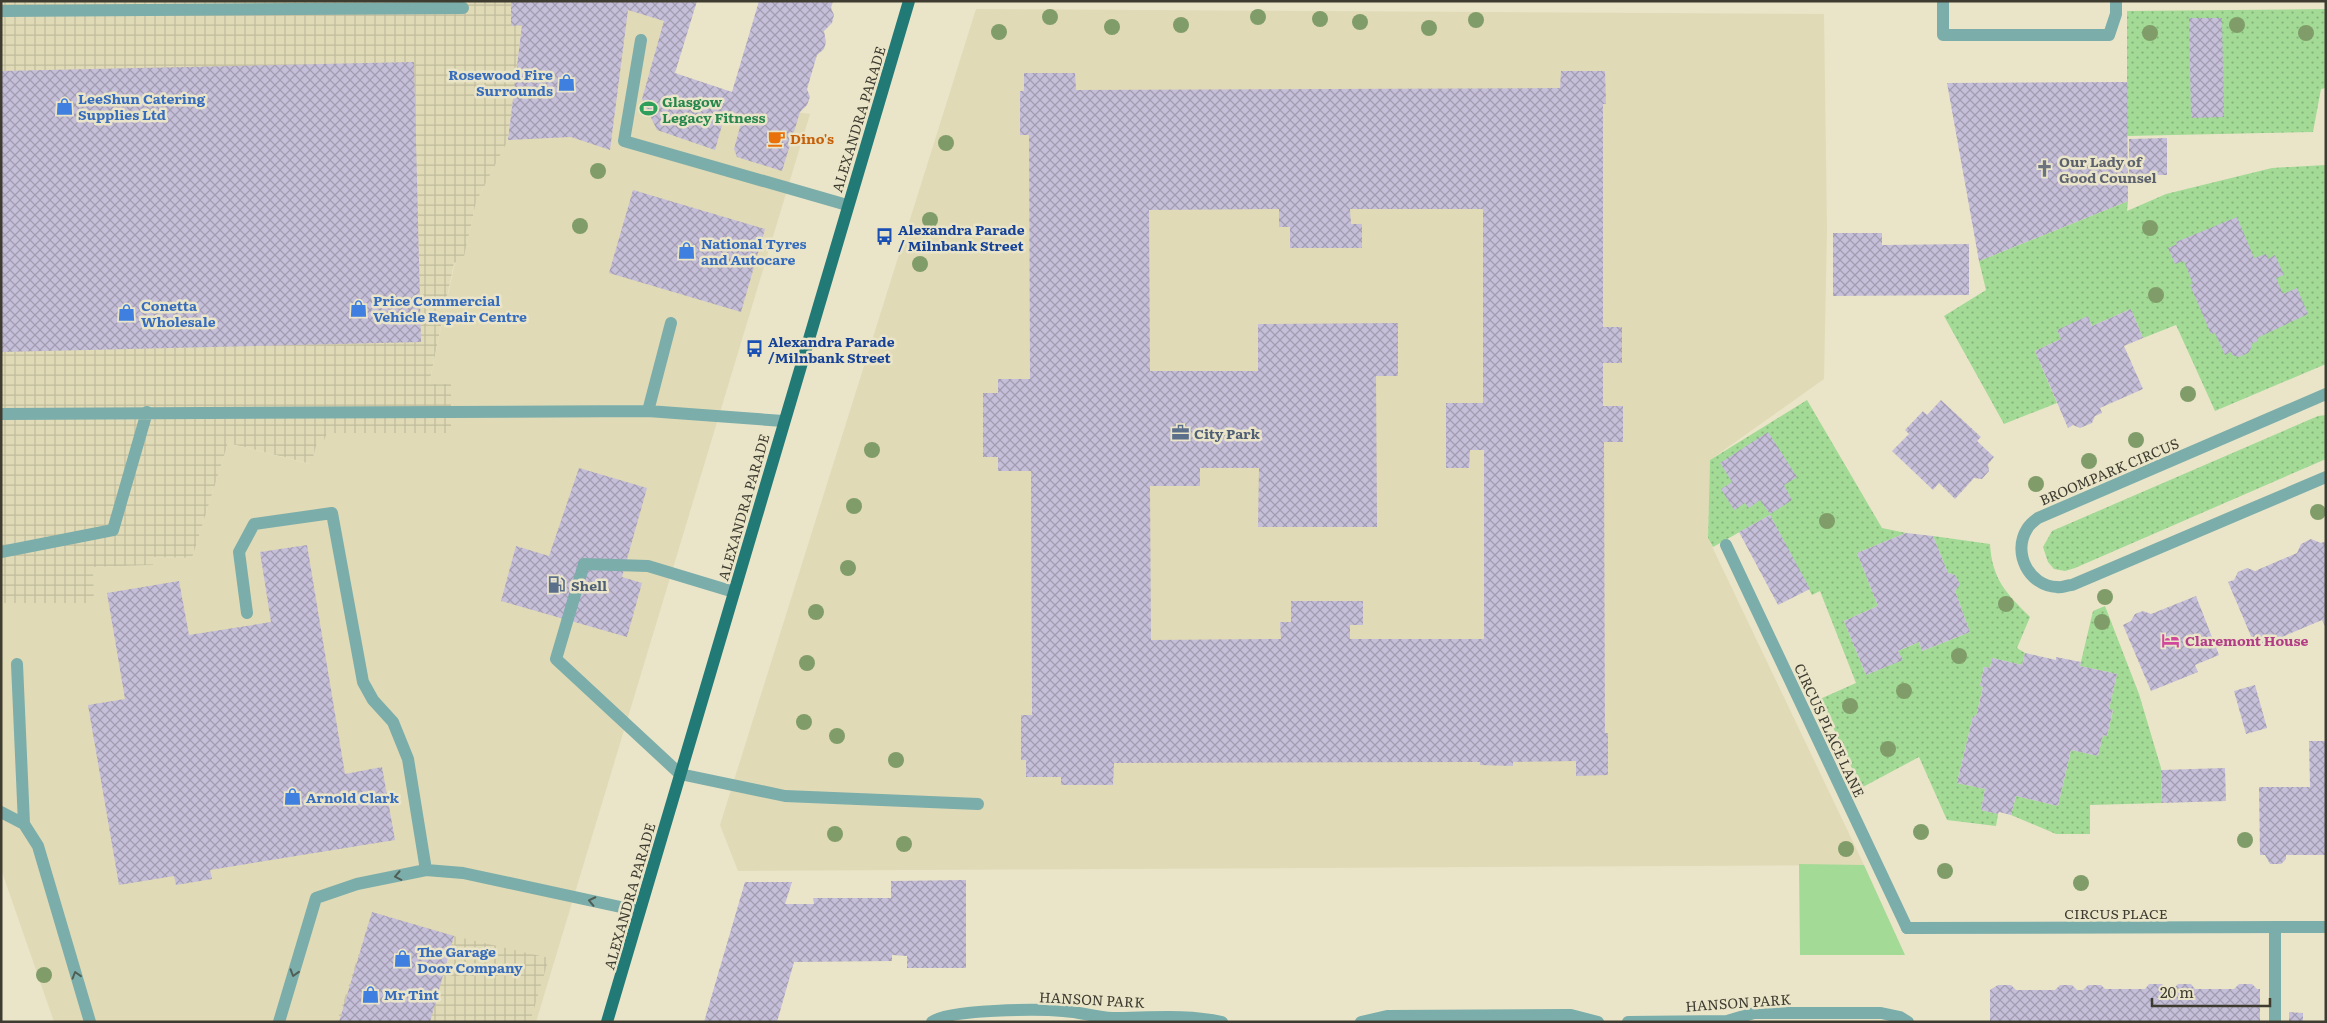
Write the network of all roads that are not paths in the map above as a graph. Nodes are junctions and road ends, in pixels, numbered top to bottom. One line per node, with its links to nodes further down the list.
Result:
1 (909, 1): 7 (main road, ALEXANDRA PARADE)
2 (1943, 1): 3 (street)
3 (2116, 1)
4 (462, 8): 5 (street)
5 (1, 11)
6 (641, 40): 7 (street)
7 (847, 206): 13 (main road, ALEXANDRA PARADE)
8 (671, 323): 10 (street)
9 (2326, 394): 14 (street, BROOMPARK CIRCUS)
10 (648, 411): 11 (street); 13 (street)
11 (147, 412): 12 (street); 16 (street)
12 (1, 414)
13 (784, 421): 17 (main road, ALEXANDRA PARADE)
14 (2326, 477)
15 (1726, 545): 28 (street, CIRCUS PLACE LANE)
16 (1, 552)
17 (734, 592): 20 (main road, ALEXANDRA PARADE); 20 (street)
18 (247, 613): 24 (street)
19 (17, 664): 23 (street)
20 (680, 774): 21 (street); 25 (main road, ALEXANDRA PARADE)
21 (978, 804)
22 (1, 812): 23 (street)
23 (24, 824): 29 (street, one-way to 23)
24 (426, 870): 25 (street, one-way to 24); 30 (street, one-way to 30)
25 (639, 911): 31 (main road, ALEXANDRA PARADE)
26 (2275, 927): 27 (street, CIRCUS PLACE); 28 (street, CIRCUS PLACE); 38 (street)
27 (2326, 927)
28 (1907, 928)
29 (90, 1022)
30 (279, 1022)
31 (607, 1022)
32 (932, 1022): 33 (street, HANSON PARK)
33 (1222, 1022)
34 (1361, 1022): 35 (street)
35 (1598, 1022)
36 (1628, 1022): 37 (street, HANSON PARK)
37 (1908, 1022)
38 (2274, 1022)

